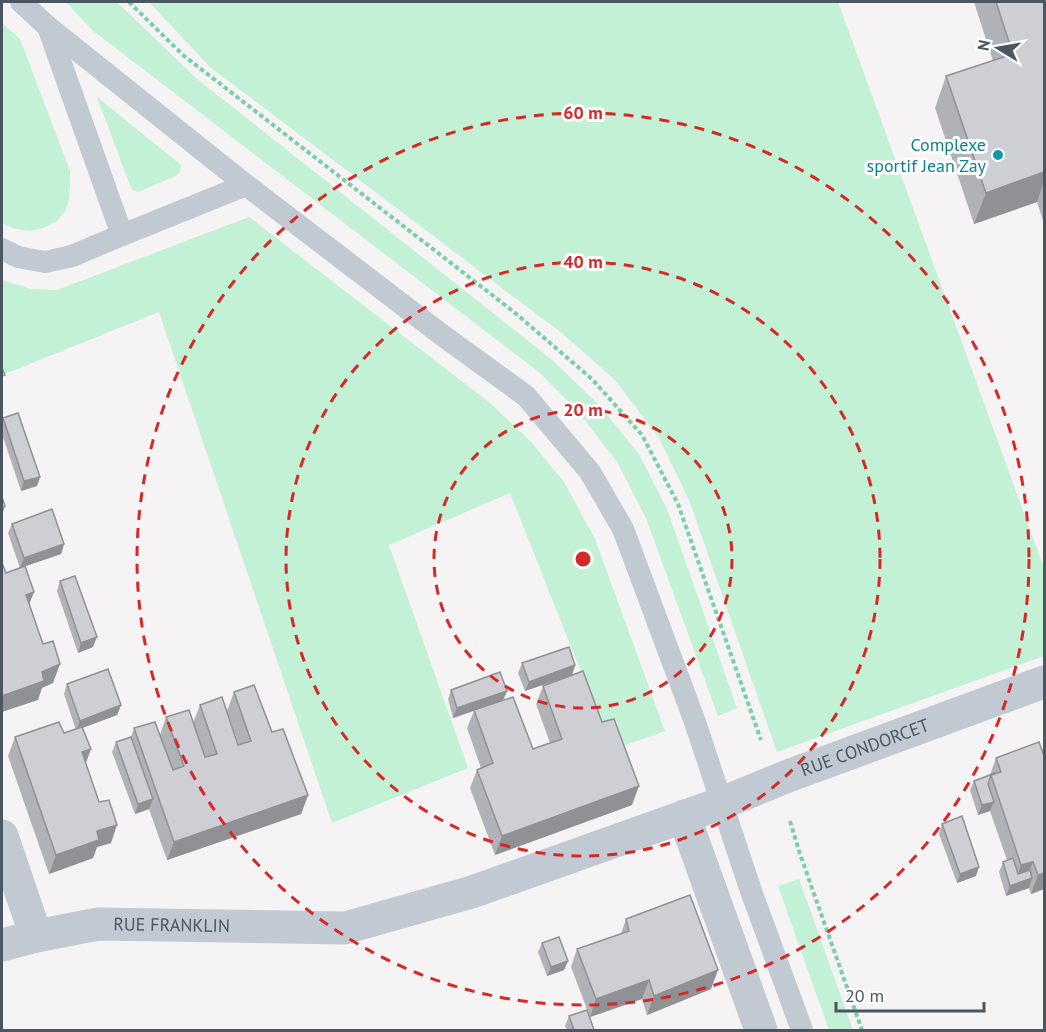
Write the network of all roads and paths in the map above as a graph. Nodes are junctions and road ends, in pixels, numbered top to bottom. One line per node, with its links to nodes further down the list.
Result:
1 (21, 2): 3 (lane)
2 (38, 2): 3 (lane)
3 (47, 26): 4 (lane); 5 (lane)
4 (246, 185): 5 (lane); 9 (lane)
5 (122, 234): 6 (lane)
6 (2, 249)
7 (1044, 682): 8 (street, RUE CONDORCET)
8 (776, 782): 9 (street, RUE CONDORCET); 17 (path)
9 (722, 803): 10 (street, RUE CONDORCET); 16 (lane)
10 (684, 816): 12 (street, RUE CONDORCET); 15 (street)
11 (2, 836): 13 (street)
12 (345, 928): 13 (street, RUE FRANKLIN)
13 (36, 936): 14 (street, RUE FRANKLIN)
14 (2, 945)
15 (762, 1030)
16 (802, 1030)
17 (862, 1030)

